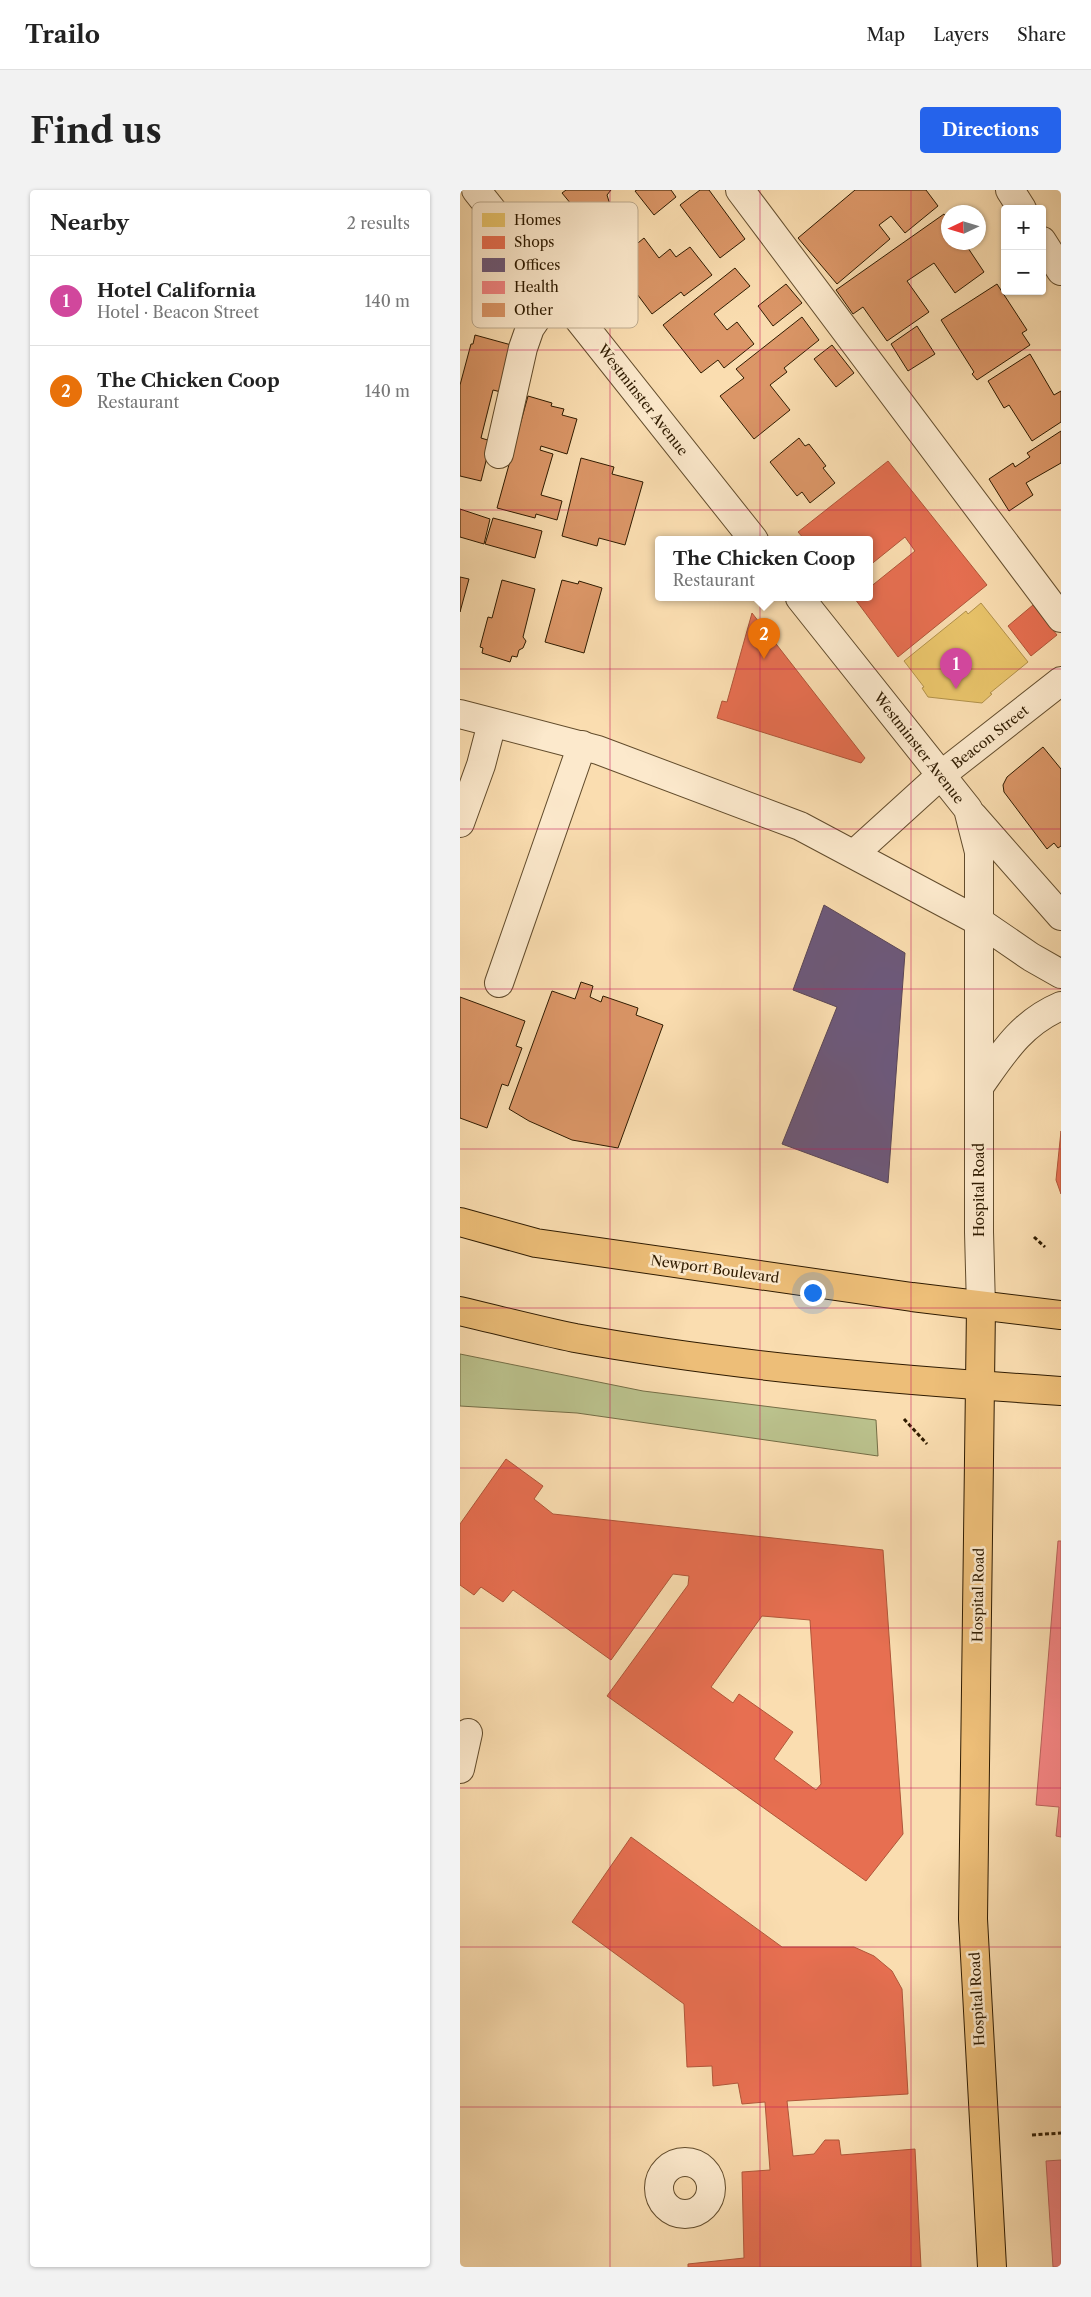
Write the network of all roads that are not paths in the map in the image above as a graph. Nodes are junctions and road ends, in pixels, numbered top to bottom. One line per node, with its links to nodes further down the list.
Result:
1 (476, 190): 4 (street, Westminster Avenue)
2 (740, 190): 13 (street)
3 (1010, 190): 5 (street)
4 (486, 202)
5 (1019, 205)
6 (1046, 248): 7 (street)
7 (1061, 271)
8 (530, 328): 10 (street)
9 (586, 328): 11 (street, Westminster Avenue)
10 (499, 454)
11 (751, 536)
12 (802, 601): 18 (street, Westminster Avenue)
13 (1061, 618)
14 (1061, 682): 18 (street, Beacon Street)
15 (460, 714): 16 (street)
16 (492, 723): 17 (street); 20 (street)
17 (582, 745): 21 (street); 25 (street)
18 (941, 776): 19 (street, Westminster Avenue); 21 (street, Beacon Street)
19 (968, 809): 22 (street); 23 (street, Westminster Avenue)
20 (460, 823)
21 (854, 854): 23 (street)
22 (1061, 916)
23 (980, 922): 24 (street); 27 (street, Hospital Road)
24 (1061, 974)
25 (498, 983)
26 (1061, 1006): 27 (street)
27 (979, 1087): 29 (street, Hospital Road)
28 (460, 1222): 29 (main road, Newport Boulevard)
29 (981, 1307): 31 (main road, Newport Boulevard); 32 (main road, Hospital Road)
30 (460, 1311): 32 (main road)
31 (1061, 1315)
32 (981, 1386): 33 (main road); 36 (main road, Hospital Road)
33 (1061, 1391)
34 (468, 1733): 35 (street)
35 (460, 1769)
36 (992, 2267)

